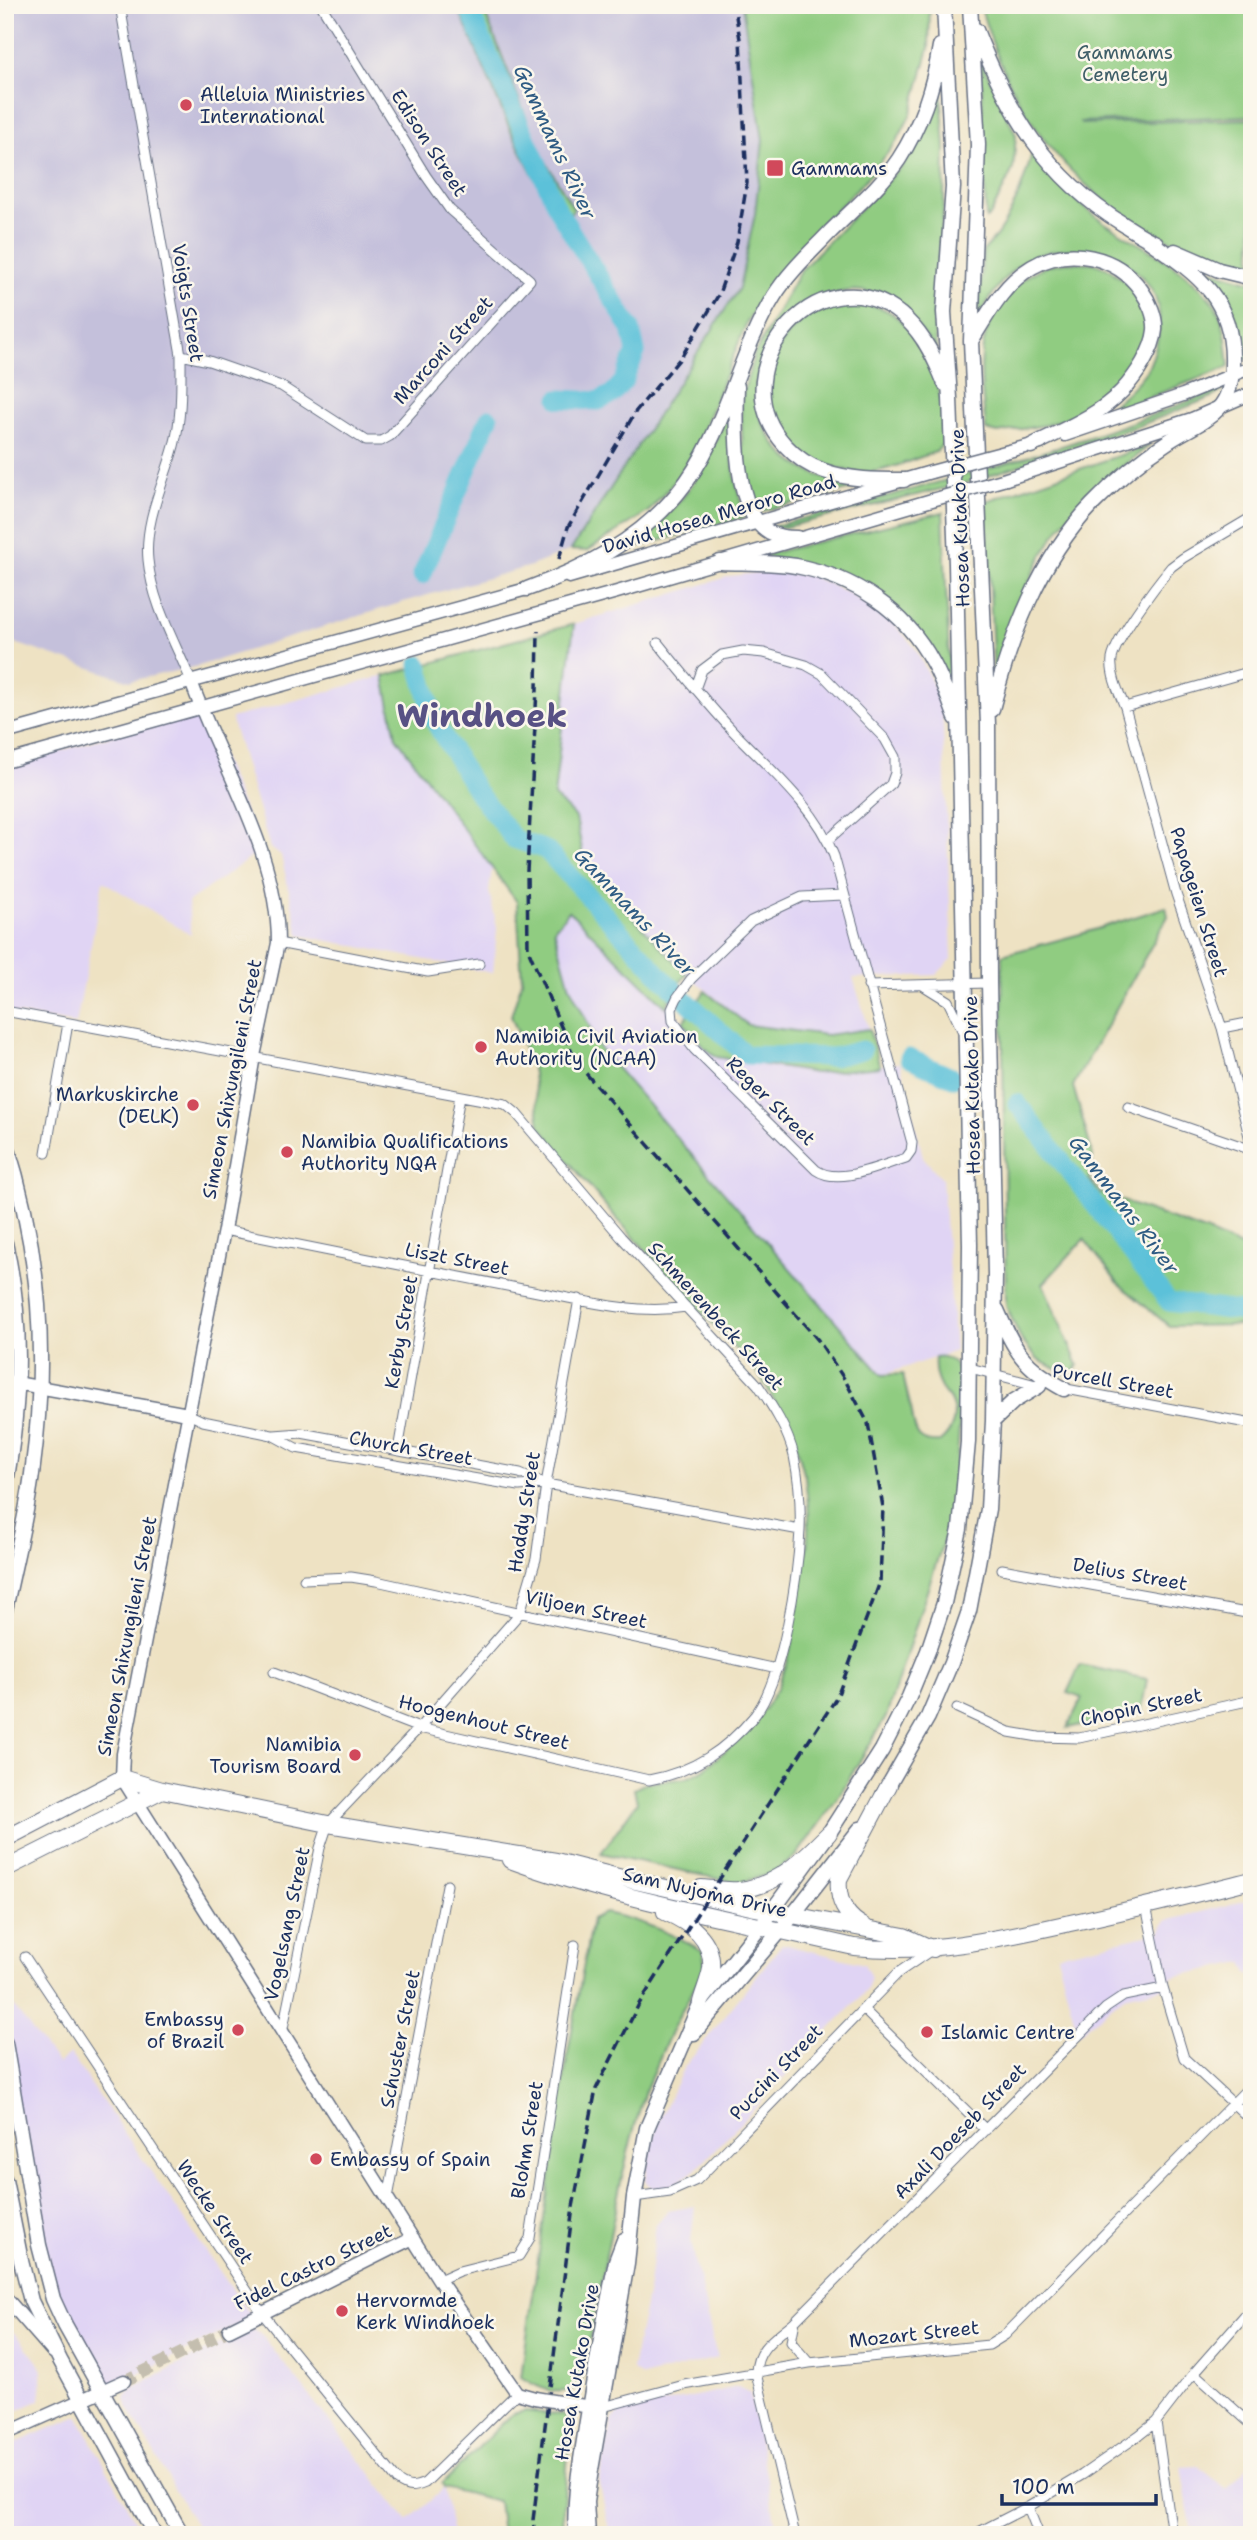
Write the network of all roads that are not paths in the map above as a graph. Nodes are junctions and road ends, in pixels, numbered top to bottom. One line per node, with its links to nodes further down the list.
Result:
1 (120, 5): 9 (street, Voigts Street)
2 (321, 5): 7 (street, Edison Street)
3 (945, 10): 12 (main road); 14 (main road, Hosea Kutako Drive)
4 (971, 12): 5 (main road); 8 (main road, Hosea Kutako Drive)
5 (1148, 240): 6 (main road); 11 (main road)
6 (1252, 278)
7 (530, 279): 9 (street, Marconi Street)
8 (971, 341): 16 (main road); 29 (main road, Hosea Kutako Drive)
9 (181, 355): 25 (street, Voigts Street)
10 (1252, 366): 11 (main road, David Hosea Meroro Road)
11 (1232, 375): 15 (main road); 16 (main road, David Hosea Meroro Road)
12 (737, 379): 19 (main road); 22 (main road)
13 (1252, 393): 15 (main road)
14 (950, 398): 17 (main road); 30 (main road, Hosea Kutako Drive)
15 (1218, 409): 20 (main road, bridge); 29 (main road)
16 (1031, 446): 17 (main road, David Hosea Meroro Road, bridge)
17 (904, 480): 19 (main road, David Hosea Meroro Road)
18 (1252, 517): 27 (street, Papageien Street)
19 (759, 523): 20 (main road); 22 (main road, David Hosea Meroro Road)
20 (797, 538): 21 (main road)
21 (720, 562): 28 (main road); 30 (main road)
22 (527, 589): 25 (main road, David Hosea Meroro Road)
23 (658, 643): 26 (street, Reger Street)
24 (1252, 671): 27 (street)
25 (191, 681): 28 (main road); 31 (main road, David Hosea Meroro Road)
26 (695, 689): 33 (street, Reger Street); 33 (street)
27 (1125, 707): 44 (street, Papageien Street)
28 (201, 708): 32 (main road); 35 (main road, Simeon Shixungileni Street)
29 (988, 723): 38 (main road, Hosea Kutako Drive)
30 (959, 726): 37 (main road, Hosea Kutako Drive)
31 (5, 733)
32 (5, 762)
33 (828, 840): 34 (street, Reger Street)
34 (843, 895): 40 (street, Reger Street); 40 (street, Reger Street)
35 (278, 943): 36 (street); 46 (main road, Simeon Shixungileni Street)
36 (480, 964)
37 (965, 983): 38 (street); 39 (street); 45 (main road, Hosea Kutako Drive)
38 (989, 983): 56 (main road, Hosea Kutako Drive)
39 (921, 985): 40 (street); 45 (street)
40 (868, 986)
41 (5, 1011): 43 (street, Schmerenbeck Street)
42 (1252, 1022): 44 (street)
43 (68, 1023): 46 (street, Schmerenbeck Street); 51 (street)
44 (1222, 1028): 50 (street, Papageien Street)
45 (966, 1040): 58 (main road, Hosea Kutako Drive)
46 (254, 1056): 47 (street, Schmerenbeck Street); 52 (main road, Simeon Shixungileni Street)
47 (460, 1096): 54 (street, Kerby Street); 57 (street, Schmerenbeck Street)
48 (1128, 1107): 50 (street)
49 (5, 1139): 62 (main road)
50 (1252, 1149)
51 (46, 1153)
52 (224, 1230): 54 (street, Liszt Street); 64 (main road, Simeon Shixungileni Street)
53 (5, 1243): 60 (main road)
54 (429, 1271): 55 (street, Liszt Street); 68 (street, Kerby Street)
55 (579, 1299): 57 (street, Liszt Street); 69 (street, Haddy Street)
56 (995, 1306): 59 (main road, Hosea Kutako Drive); 63 (main road)
57 (686, 1307): 71 (street, Schmerenbeck Street)
58 (970, 1368): 59 (street, Purcell Street); 90 (main road, Hosea Kutako Drive)
59 (994, 1376): 61 (street, Purcell Street); 65 (main road, Hosea Kutako Drive)
60 (12, 1382): 62 (main road, Church Street); 70 (main road)
61 (1039, 1386): 63 (street, Purcell Street); 65 (main road)
62 (41, 1387): 64 (main road, Church Street); 76 (main road)
63 (1064, 1389): 66 (street, Purcell Street)
64 (188, 1415): 67 (street, Church Street); 84 (main road, Simeon Shixungileni Street)
65 (993, 1421): 86 (main road, Hosea Kutako Drive)
66 (1252, 1424)
67 (272, 1435): 68 (street, Church Street); 69 (street, Church Street)
68 (398, 1450): 69 (street, Church Street)
69 (546, 1484): 71 (street, Church Street); 77 (street, Haddy Street)
70 (5, 1488)
71 (800, 1530): 79 (street, Schmerenbeck Street)
72 (1002, 1569): 78 (street, Delius Street)
73 (304, 1579): 77 (street, Viljoen Street)
74 (1252, 1581): 75 (street)
75 (1252, 1590)
76 (5, 1610)
77 (520, 1613): 79 (street, Viljoen Street); 83 (street, Haddy Street)
78 (1252, 1614)
79 (777, 1669): 85 (street, Schmerenbeck Street)
80 (274, 1672): 83 (street, Hoogenhout Street)
81 (1252, 1700): 82 (street, Chopin Street)
82 (957, 1708)
83 (419, 1728): 85 (street, Hoogenhout Street); 89 (street, Haddy Street)
84 (122, 1779): 87 (highway, Sam Nujoma Drive); 88 (main road, Simeon Shixungileni Street); 91 (highway)
85 (649, 1780)
86 (890, 1785): 100 (main road, Hosea Kutako Drive); 103 (highway)
87 (162, 1790): 88 (highway); 89 (highway, Sam Nujoma Drive)
88 (137, 1804): 93 (highway); 110 (main road, Simeon Shixungileni Street)
89 (328, 1824): 92 (highway, Sam Nujoma Drive); 110 (street, Vogelsang Street)
90 (829, 1833): 95 (highway); 99 (main road, Hosea Kutako Drive)
91 (5, 1839)
92 (474, 1846): 95 (highway, Sam Nujoma Drive); 97 (highway, Sam Nujoma Drive)
93 (5, 1869)
94 (1252, 1880): 98 (highway, Sam Nujoma Drive)
95 (646, 1883): 99 (highway, Sam Nujoma Drive)
96 (447, 1885): 119 (street, Schuster Street)
97 (638, 1900): 101 (highway, Sam Nujoma Drive); 108 (highway)
98 (1146, 1906): 105 (highway, Sam Nujoma Drive); 107 (street)
99 (770, 1911): 100 (highway, Sam Nujoma Drive); 101 (main road, Hosea Kutako Drive)
100 (793, 1915): 102 (main road, Hosea Kutako Drive); 103 (highway, Sam Nujoma Drive)
101 (761, 1926): 102 (highway, Sam Nujoma Drive); 108 (main road, Hosea Kutako Drive)
102 (781, 1930): 105 (highway, Sam Nujoma Drive); 112 (main road, Hosea Kutako Drive)
103 (877, 1933): 105 (highway, Sam Nujoma Drive)
104 (575, 1945): 121 (street, Blohm Street)
105 (933, 1949): 109 (street, Puccini Street)
106 (25, 1957): 124 (street, Wecke Street)
107 (1163, 1988): 114 (street); 116 (street, Axali Doeseb Street)
108 (701, 2002): 112 (main road, Hosea Kutako Drive)
109 (863, 2009): 116 (street); 118 (street, Puccini Street)
110 (282, 2033): 119 (main road, Simeon Shixungileni Street)
111 (5, 2043): 132 (main road)
112 (671, 2070): 118 (main road, Hosea Kutako Drive)
113 (1252, 2084): 114 (street, Mozart Street)
114 (1233, 2104): 115 (street); 128 (street, Mozart Street)
115 (1252, 2121)
116 (986, 2130): 125 (street, Axali Doeseb Street)
117 (5, 2180): 127 (main road)
118 (634, 2197): 135 (main road, Hosea Kutako Drive)
119 (388, 2198): 120 (main road, Simeon Shixungileni Street)
120 (413, 2238): 121 (main road, Simeon Shixungileni Street); 124 (main road, Fidel Castro Street)
121 (439, 2280): 133 (main road, Simeon Shixungileni Street)
122 (5, 2297): 127 (main road)
123 (1252, 2307): 130 (street)
124 (262, 2313): 126 (main road, Fidel Castro Street); 133 (street, Wecke Street)
125 (795, 2322): 128 (street); 129 (street, Axali Doeseb Street)
126 (229, 2330)
127 (60, 2360): 134 (main road)
128 (809, 2363): 129 (street, Mozart Street)
129 (756, 2372): 135 (street, Mozart Street); 144 (street)
130 (1194, 2372): 136 (street); 137 (street)
131 (124, 2381): 132 (main road)
132 (104, 2391): 134 (main road); 141 (main road)
133 (517, 2393): 135 (main road, bridge)
134 (82, 2401): 138 (main road); 140 (main road)
135 (596, 2408): 142 (main road, Hosea Kutako Drive); 143 (main road, Hosea Kutako Drive)
136 (1156, 2422): 139 (street); 147 (street)
137 (1252, 2425)
138 (5, 2434)
139 (1028, 2507): 145 (street); 146 (street)
140 (155, 2535)
141 (182, 2535)
142 (576, 2535)
143 (588, 2535)
144 (795, 2535)
145 (973, 2535)
146 (1039, 2535)
147 (1172, 2535)

